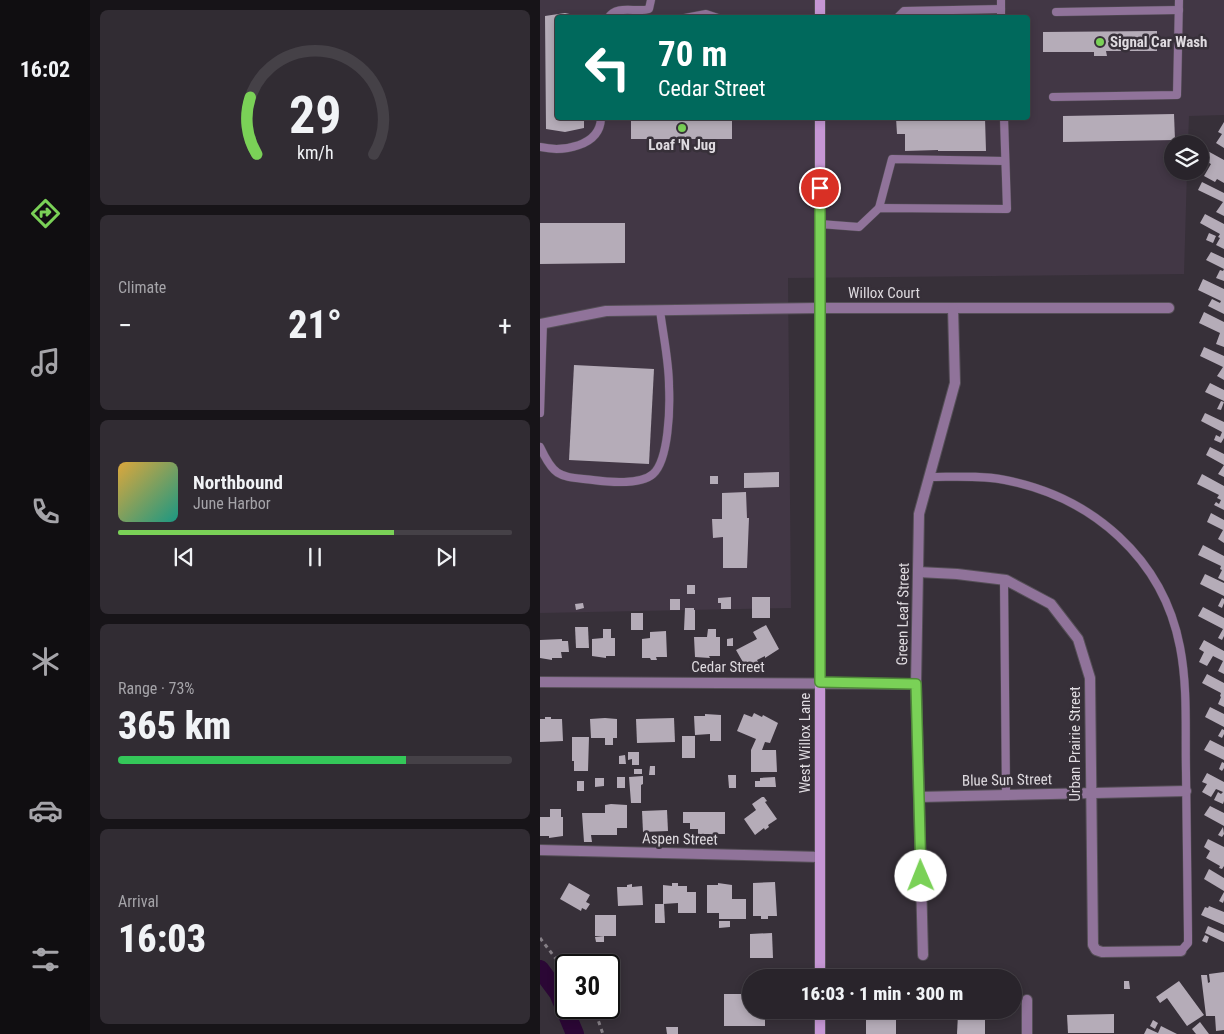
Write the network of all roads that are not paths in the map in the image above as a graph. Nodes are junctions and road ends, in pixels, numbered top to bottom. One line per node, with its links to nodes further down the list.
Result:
1 (651, 0): 7 (lane)
2 (820, 0): 9 (main road)
3 (1179, 0): 5 (lane)
4 (1001, 4): 10 (lane)
5 (1179, 10): 6 (lane); 11 (lane)
6 (1056, 12)
7 (649, 13): 8 (lane)
8 (611, 15)
9 (820, 15)
10 (900, 15)
11 (1053, 97)
12 (602, 120): 15 (lane)
13 (820, 120): 18 (main road, West Willox Lane)
14 (1004, 120): 16 (lane)
15 (540, 147)
16 (1005, 161): 17 (lane); 17 (lane)
17 (879, 208): 18 (lane)
18 (820, 224): 19 (main road, West Willox Lane)
19 (820, 308): 20 (street, Willox Court); 22 (street, Willox Court); 30 (main road, West Willox Lane)
20 (953, 308): 21 (street, Willox Court); 26 (street, Green Leaf Street)
21 (1169, 308)
22 (660, 310): 23 (street, Willox Court); 25 (lane)
23 (541, 323): 24 (lane)
24 (540, 413)
25 (540, 447)
26 (929, 477): 27 (street, Green Leaf Street); 32 (lane)
27 (918, 572): 28 (street, Urban Prairie Street); 31 (street, Green Leaf Street)
28 (1004, 579): 33 (street, Urban Prairie Street); 34 (lane)
29 (540, 682): 30 (street, Cedar Street)
30 (820, 682): 31 (street, Cedar Street); 37 (main road, West Willox Lane)
31 (916, 684): 35 (street, Green Leaf Street)
32 (1186, 791): 33 (street, Blue Sun Street); 38 (lane)
33 (1090, 793): 34 (street, Blue Sun Street); 38 (street, Urban Prairie Street)
34 (1006, 794): 35 (street, Blue Sun Street)
35 (919, 797): 39 (street, Green Leaf Street)
36 (540, 850): 37 (street, Aspen Street)
37 (820, 857): 40 (main road, West Willox Lane)
38 (1181, 951)
39 (923, 955)
40 (820, 969)
41 (1028, 1000): 44 (street)
42 (820, 1019): 43 (main road)
43 (820, 1034)
44 (1027, 1034)

